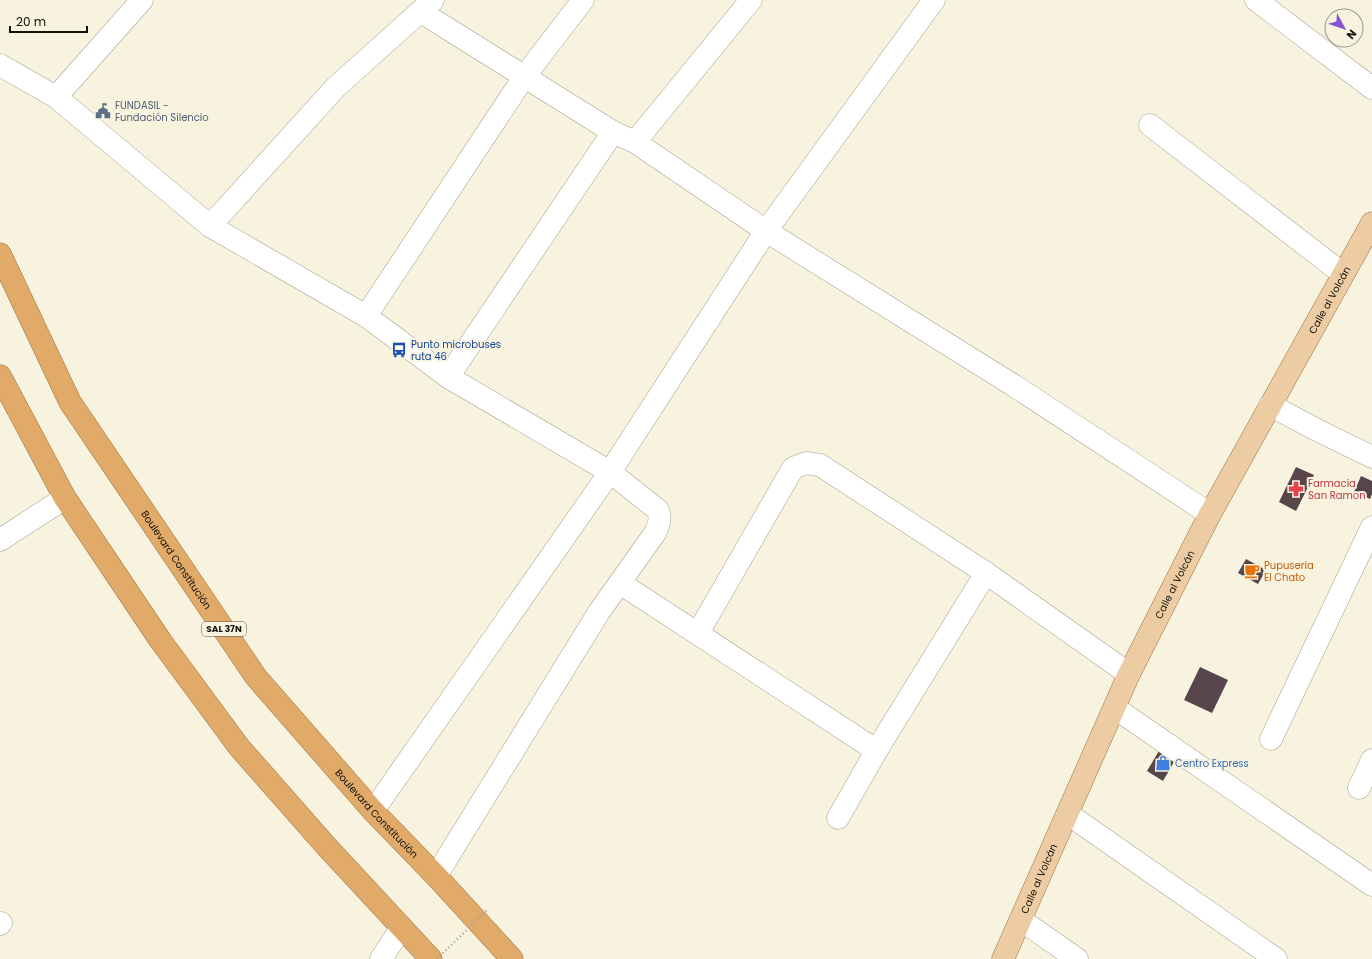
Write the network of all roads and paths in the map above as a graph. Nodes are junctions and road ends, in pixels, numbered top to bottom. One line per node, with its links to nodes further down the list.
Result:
1 (142, 0): 10 (street)
2 (583, 0): 8 (street)
3 (751, 0): 13 (street)
4 (934, 0): 16 (street)
5 (1256, 0): 9 (street)
6 (427, 6): 8 (street); 15 (street)
7 (1, 66): 10 (street)
8 (524, 77): 12 (street); 19 (street)
9 (1372, 88)
10 (56, 98): 15 (street)
11 (1150, 125): 18 (street)
12 (613, 132): 13 (street); 21 (street)
13 (635, 142): 16 (street)
14 (1372, 223): 18 (main road, Calle al Volcán)
15 (210, 226): 19 (street)
16 (766, 231): 24 (street); 26 (street)
17 (0, 254): 38 (highway, Boulevard Constitución / SAL 37N)
18 (1344, 274): 22 (main road, Calle al Volcán)
19 (366, 316): 21 (street)
20 (0, 376): 25 (highway)
21 (448, 377): 24 (street)
22 (1270, 405): 23 (street); 26 (main road, Calle al Volcán)
23 (1372, 457)
24 (610, 472): 30 (street); 38 (street)
25 (65, 498): 28 (street); 45 (highway)
26 (1210, 514): 32 (main road, Calle al Volcán)
27 (1372, 527): 34 (street)
28 (0, 540)
29 (986, 573): 31 (street); 32 (street); 35 (street)
30 (620, 583): 31 (street); 41 (street)
31 (698, 633): 35 (street)
32 (1129, 674): 33 (main road, Calle al Volcán)
33 (1115, 708): 39 (main road, Calle al Volcán); 42 (street)
34 (1271, 739)
35 (878, 748): 40 (street)
36 (1372, 760): 37 (street)
37 (1359, 788)
38 (373, 811): 41 (highway, Boulevard Constitución / SAL 37N)
39 (1068, 814): 44 (main road, Calle al Volcán); 52 (street)
40 (838, 818)
41 (436, 876): 49 (highway, Boulevard Constitución / SAL 37N)
42 (1372, 885)
43 (487, 910): 48 (path, bridge)
44 (1021, 920): 50 (main road, Calle al Volcán); 51 (street)
45 (401, 928): 46 (street); 47 (highway)
46 (381, 959)
47 (431, 959)
48 (438, 959)
49 (512, 959)
50 (1003, 959)
51 (1077, 959)
52 (1276, 959)

